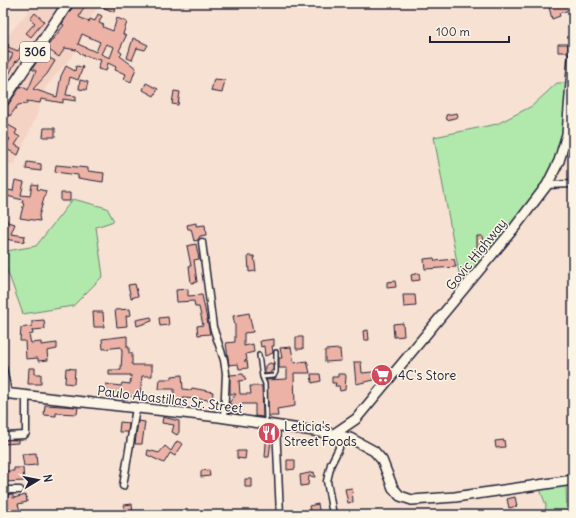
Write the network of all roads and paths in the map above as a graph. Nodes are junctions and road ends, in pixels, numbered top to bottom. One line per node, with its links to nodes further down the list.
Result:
1 (68, 3): 3 (main road, 306)
2 (573, 57): 5 (main road, Govic Highway)
3 (3, 101)
4 (573, 184): 5 (street)
5 (547, 185): 17 (main road, Govic Highway)
6 (202, 242): 14 (street)
7 (276, 352): 10 (lane)
8 (259, 355): 10 (lane)
9 (3, 368): 11 (street)
10 (262, 378): 15 (lane)
11 (6, 393): 12 (main road, Paulo Abastillas Sr. Street)
12 (26, 395): 13 (main road, Paulo Abastillas Sr. Street); 18 (street)
13 (136, 408): 14 (main road, Paulo Abastillas Sr. Street); 20 (street)
14 (224, 418): 15 (main road, Paulo Abastillas Sr. Street)
15 (266, 424): 16 (main road, Paulo Abastillas Sr. Street)
16 (276, 425): 17 (main road, Paulo Abastillas Sr. Street); 23 (street)
17 (337, 434): 19 (main road, Paulo Abastillas Sr. Street); 24 (street)
18 (6, 436)
19 (573, 480)
20 (123, 486)
21 (3, 490): 22 (street)
22 (20, 490)
23 (280, 515)
24 (333, 515)

